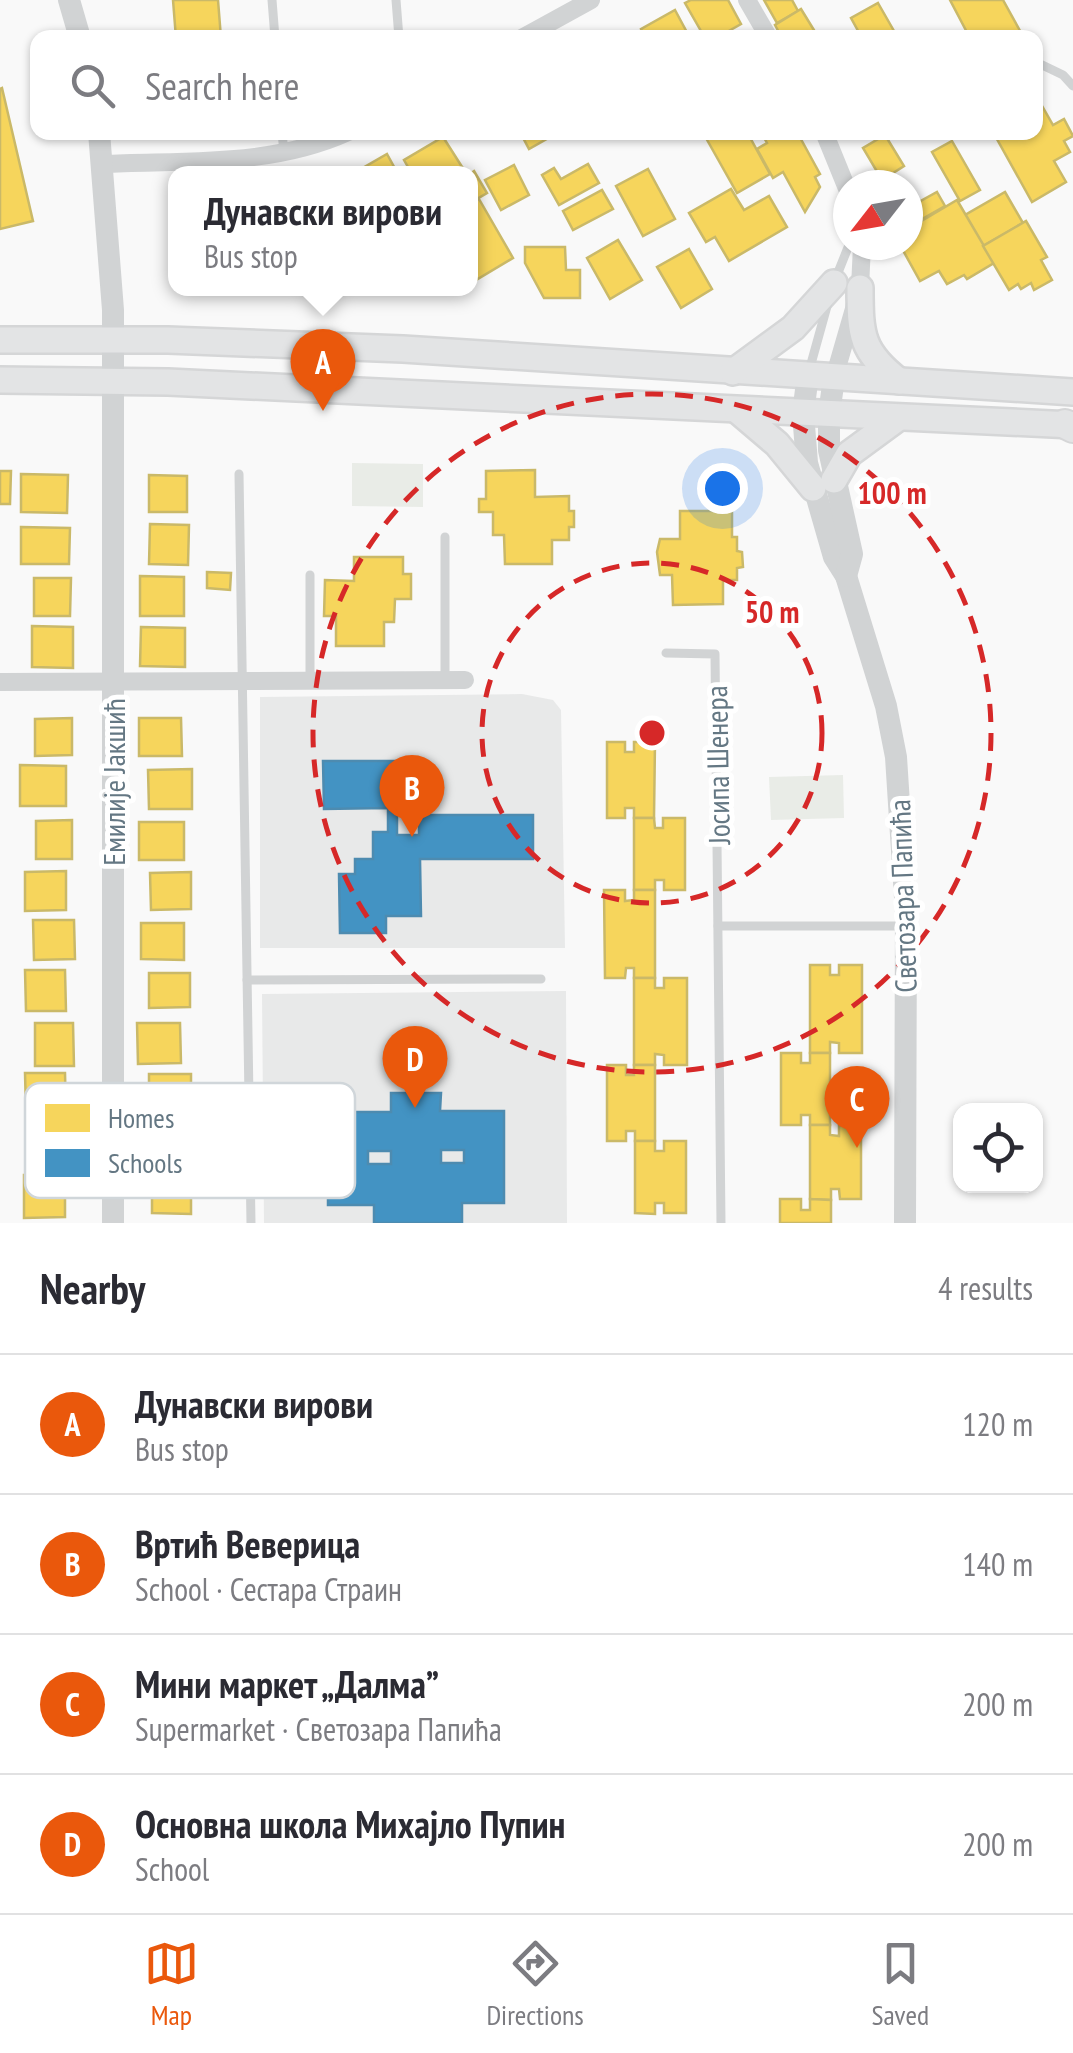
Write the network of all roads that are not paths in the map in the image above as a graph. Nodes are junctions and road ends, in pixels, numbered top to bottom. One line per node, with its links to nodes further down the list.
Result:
1 (69, 0): 6 (street)
2 (272, 0): 7 (lane)
3 (396, 0): 8 (lane)
4 (591, 0): 9 (street)
5 (747, 0): 10 (street)
6 (78, 30)
7 (274, 30)
8 (398, 30)
9 (537, 30)
10 (764, 30)
11 (1043, 65): 12 (lane)
12 (1073, 86)
13 (100, 140): 18 (street, Емилије Јакшић)
14 (283, 140): 17 (lane)
15 (328, 140): 17 (street)
16 (827, 140): 19 (street)
17 (284, 153): 18 (street)
18 (103, 164): 25 (street, Емилије Јакшић)
19 (839, 170)
20 (842, 260): 22 (lane)
21 (861, 260): 23 (street)
22 (834, 283): 26 (main road); 27 (lane)
23 (860, 288): 28 (street); 31 (main road)
24 (0, 340): 25 (main road)
25 (113, 340): 26 (main road); 30 (street, Емилије Јакшић)
26 (732, 372): 27 (main road)
27 (808, 375): 28 (main road); 34 (street, Светозара Папића)
28 (834, 378): 31 (main road); 34 (street, Светозара Папића)
29 (0, 380): 30 (main road)
30 (112, 381): 33 (main road); 46 (street, Емилије Јакшић)
31 (899, 381): 32 (main road)
32 (1073, 392)
33 (737, 410): 34 (main road); 38 (main road)
34 (816, 414): 35 (main road); 38 (street, Светозара Папића)
35 (898, 418): 36 (main road); 38 (main road)
36 (1070, 426)
37 (239, 474): 47 (lane)
38 (823, 484): 49 (street, Светозара Папића)
39 (445, 537): 42 (lane)
40 (310, 575): 44 (lane)
41 (666, 653): 48 (lane, Јосипа Шенера)
42 (444, 680): 43 (street); 44 (street)
43 (465, 680)
44 (310, 681): 47 (street)
45 (0, 682): 46 (street)
46 (113, 682): 47 (street); 52 (street, Емилије Јакшић)
47 (241, 682): 51 (lane)
48 (718, 926): 49 (lane); 58 (lane, Јосипа Шенера)
49 (906, 926): 59 (street, Светозара Папића)
50 (541, 979): 51 (lane)
51 (247, 980): 53 (lane)
52 (114, 1083)
53 (248, 1083)
54 (114, 1198): 56 (street, Емилије Јакшић)
55 (250, 1198): 57 (lane)
56 (114, 1223)
57 (250, 1223)
58 (721, 1223)
59 (905, 1223)

